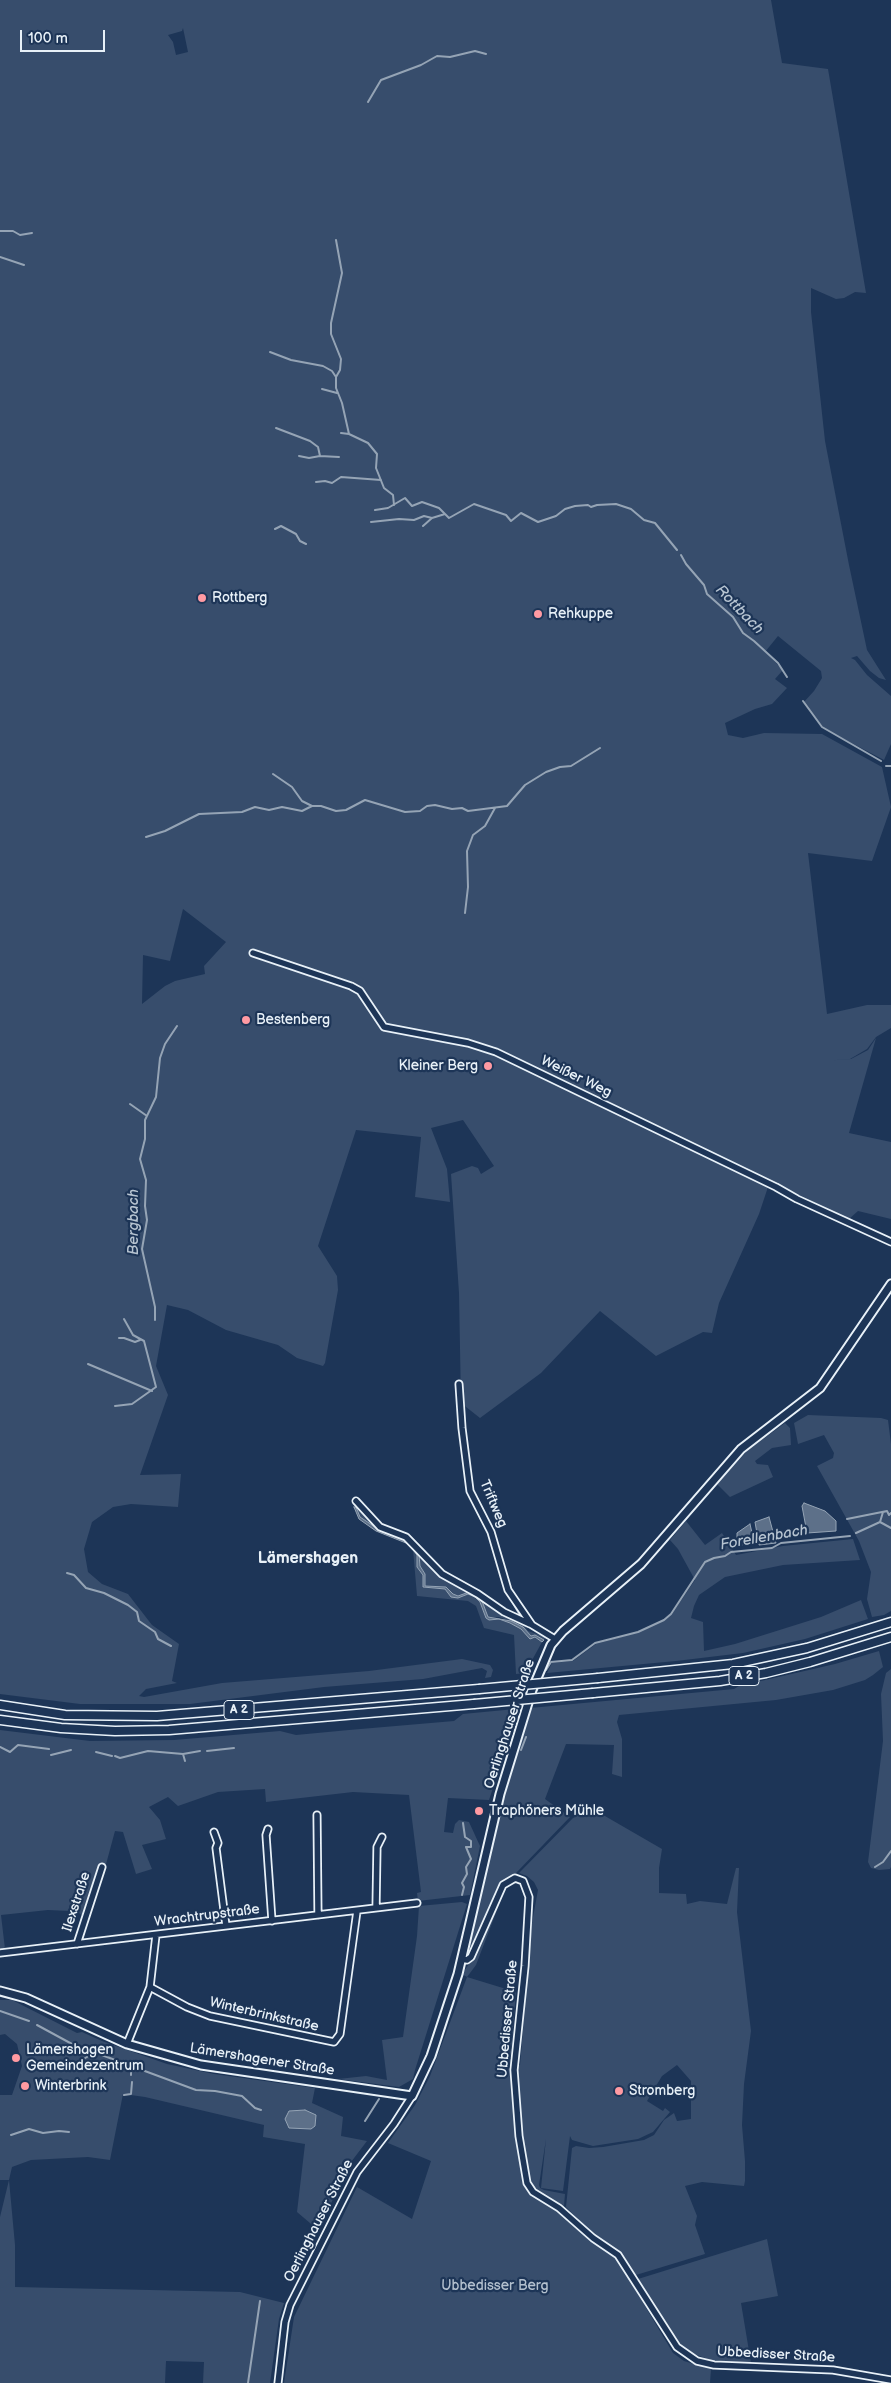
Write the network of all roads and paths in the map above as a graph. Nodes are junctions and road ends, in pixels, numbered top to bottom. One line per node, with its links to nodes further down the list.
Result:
1 (252, 953): 2 (street, Weißer Weg)
2 (891, 1242)
3 (891, 1284): 9 (main road, Oerlinghauser Straße)
4 (460, 1384): 7 (street, Triftweg)
5 (356, 1501): 7 (street, Triftweg)
6 (891, 1622): 10 (highway, A 2, bridge)
7 (532, 1625): 9 (street, Triftweg)
8 (891, 1637): 11 (highway, A 2, bridge)
9 (555, 1639): 26 (main road, Oerlinghauser Straße)
10 (0, 1705)
11 (0, 1720)
12 (316, 1815): 20 (street)
13 (268, 1829): 21 (street)
14 (214, 1832): 22 (street)
15 (382, 1837): 18 (street)
16 (102, 1867): 24 (street, Ilexstraße)
17 (417, 1904): 18 (street, Wrachtrupstraße)
18 (376, 1908): 19 (street, Wrachtrupstraße)
19 (357, 1911): 20 (street, Wrachtrupstraße); 27 (street, Winterbrinkstraße)
20 (318, 1915): 21 (street, Wrachtrupstraße)
21 (272, 1921): 22 (street, Wrachtrupstraße)
22 (226, 1926): 23 (street, Wrachtrupstraße)
23 (156, 1935): 24 (street, Wrachtrupstraße); 27 (street)
24 (77, 1944): 25 (street, Wrachtrupstraße)
25 (0, 1953)
26 (462, 1959): 30 (main road, Oerlinghauser Straße); 31 (street, Ubbedisser Straße)
27 (150, 1987): 29 (street)
28 (0, 1991): 29 (main road, Lämershagener Straße)
29 (127, 2044): 30 (main road, Lämershagener Straße)
30 (412, 2096): 32 (street, Oerlinghauser Straße)
31 (891, 2380)
32 (278, 2383)

